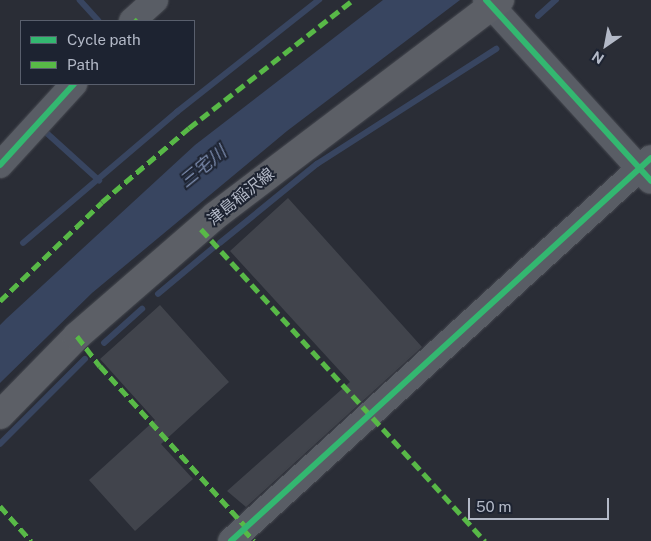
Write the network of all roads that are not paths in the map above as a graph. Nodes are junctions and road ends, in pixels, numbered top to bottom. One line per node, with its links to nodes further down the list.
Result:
1 (492, 2): 4 (street); 5 (main road, 津島稲沢線)
2 (73, 85): 3 (street)
3 (0, 165)
4 (647, 169): 6 (street)
5 (0, 415)
6 (230, 541)

